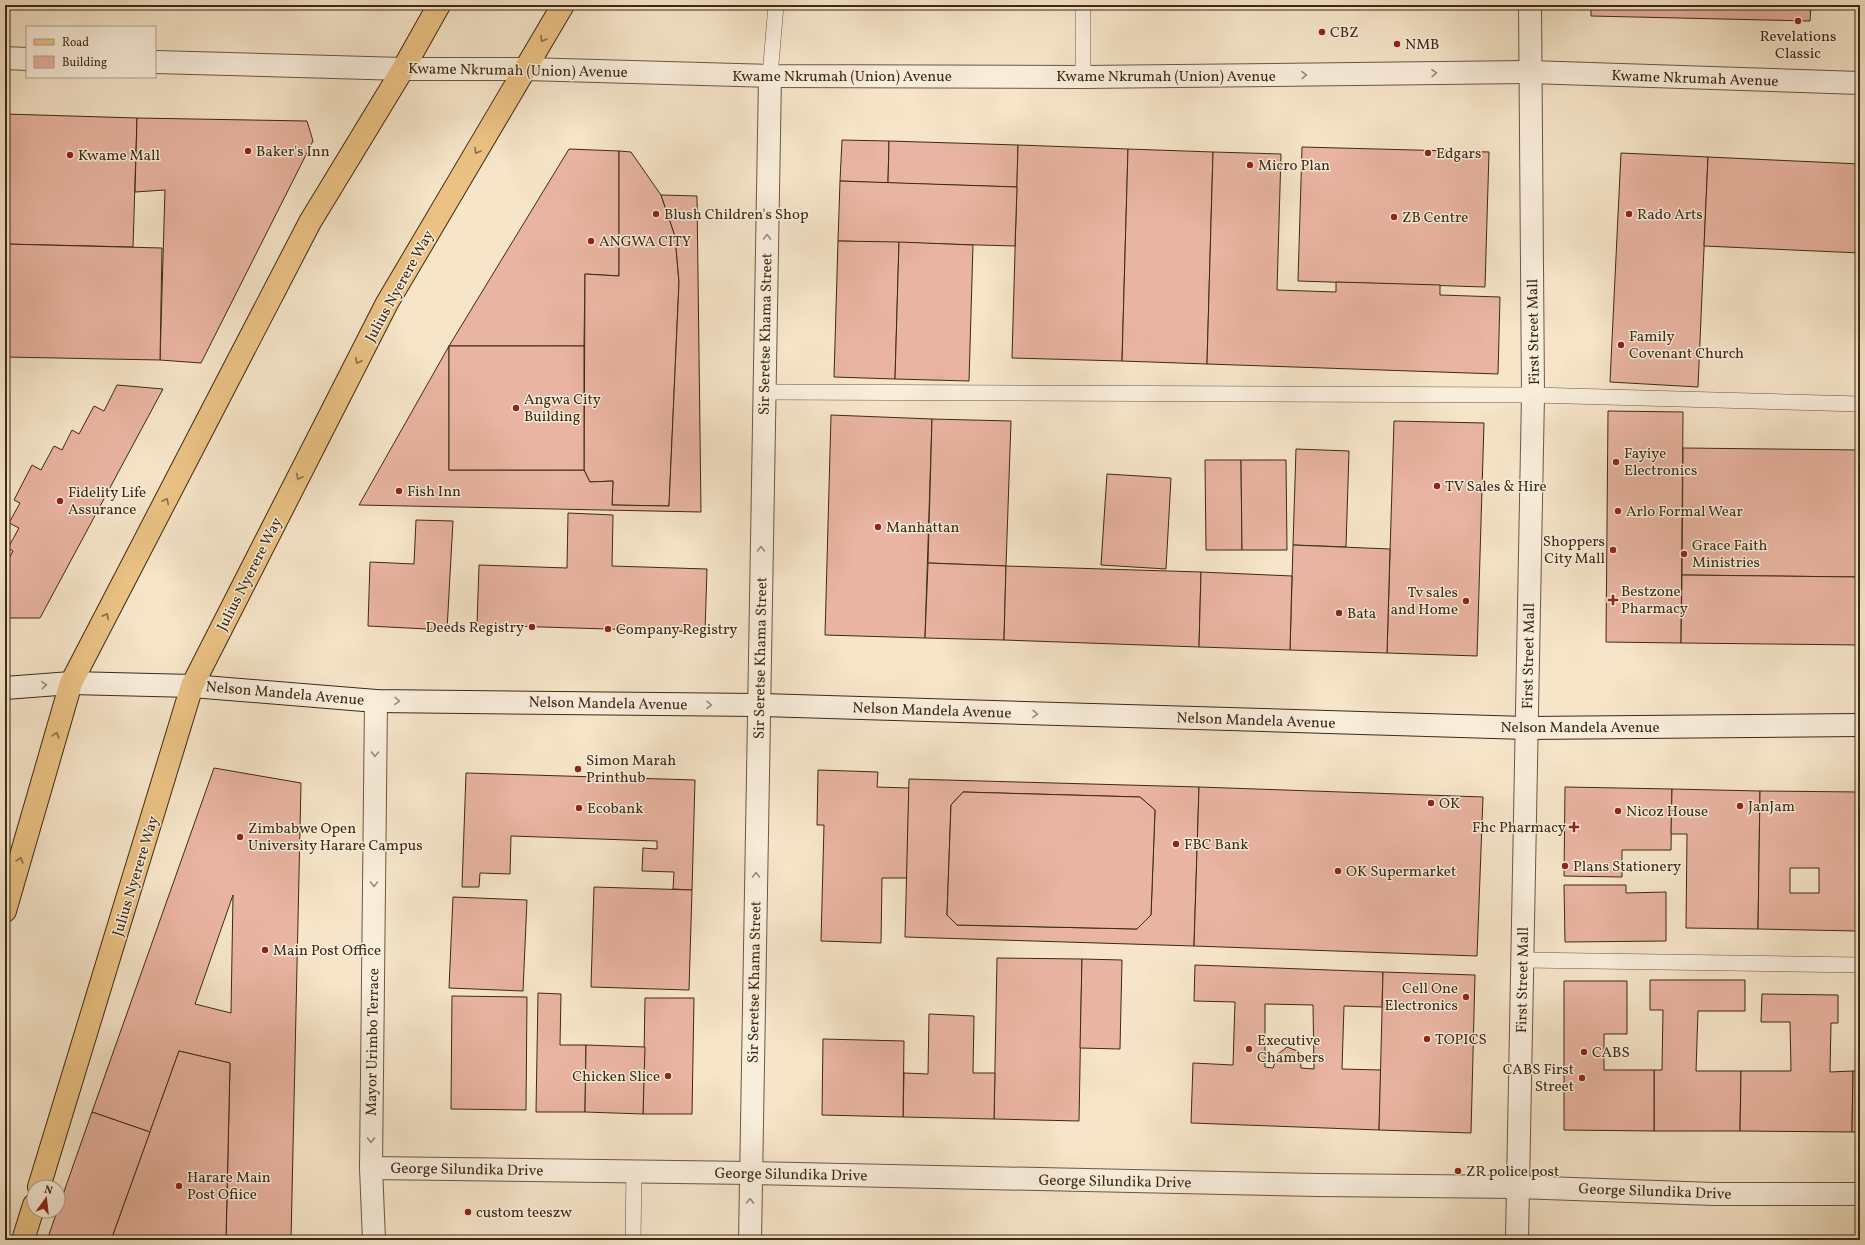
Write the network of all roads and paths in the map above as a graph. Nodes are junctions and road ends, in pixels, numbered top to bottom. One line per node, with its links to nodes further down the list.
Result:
1 (439, 5): 9 (main road)
2 (563, 5): 10 (main road, Julius Nyerere Way, one-way to 10)
3 (776, 5): 12 (lane)
4 (1083, 5): 13 (lane)
5 (1530, 5): 11 (street, First Street Mall)
6 (5, 58): 7 (street)
7 (26, 59)
8 (156, 62): 9 (street, Kwame Nkrumah (Union) Avenue)
9 (403, 69): 10 (street, Kwame Nkrumah (Union) Avenue); 18 (main road, one-way to 9)
10 (526, 69): 12 (street, Kwame Nkrumah (Union) Avenue); 19 (main road, Julius Nyerere Way, one-way to 19)
11 (1530, 72): 13 (street, Kwame Nkrumah (Union) Avenue, one-way to 11); 14 (street, Kwame Nkrumah Avenue); 16 (street, First Street Mall)
12 (770, 76): 13 (street, Kwame Nkrumah (Union) Avenue); 15 (street, Sir Seretse Khama Street, one-way to 12)
13 (1083, 77)
14 (1860, 83)
15 (764, 392): 16 (lane); 22 (street, Sir Seretse Khama Street, one-way to 15)
16 (1533, 395): 17 (lane); 24 (street, First Street Mall)
17 (1860, 404)
18 (71, 683): 19 (street, Nelson Mandela Avenue); 20 (street, Nelson Mandela Avenue, one-way to 18); 25 (main road, one-way to 18)
19 (192, 686): 21 (street, Nelson Mandela Avenue); 31 (main road, Julius Nyerere Way)
20 (5, 688)
21 (376, 701): 22 (street, Nelson Mandela Avenue, one-way to 22); 28 (street, Mayor Urimbo Terrace, one-way to 28)
22 (759, 705): 24 (street, Nelson Mandela Avenue, one-way to 24); 30 (street, Sir Seretse Khama Street, one-way to 22)
23 (1860, 725): 24 (street, Nelson Mandela Avenue)
24 (1527, 728): 26 (street, First Street Mall)
25 (5, 911)
26 (1522, 960): 27 (lane); 32 (street, First Street Mall)
27 (1860, 965)
28 (371, 1168): 29 (street, George Silundika Drive); 36 (street, Mayor Urimbo Terrace)
29 (634, 1171): 30 (street, George Silundika Drive); 37 (lane)
30 (751, 1173): 32 (street, George Silundika Drive); 38 (street, Sir Seretse Khama Street, one-way to 30)
31 (41, 1179)
32 (1518, 1187): 33 (street, George Silundika Drive); 39 (street, First Street Mall)
33 (1860, 1194)
34 (30, 1219): 35 (main road)
35 (24, 1240)
36 (374, 1240)
37 (633, 1240)
38 (750, 1240)
39 (1517, 1240)

